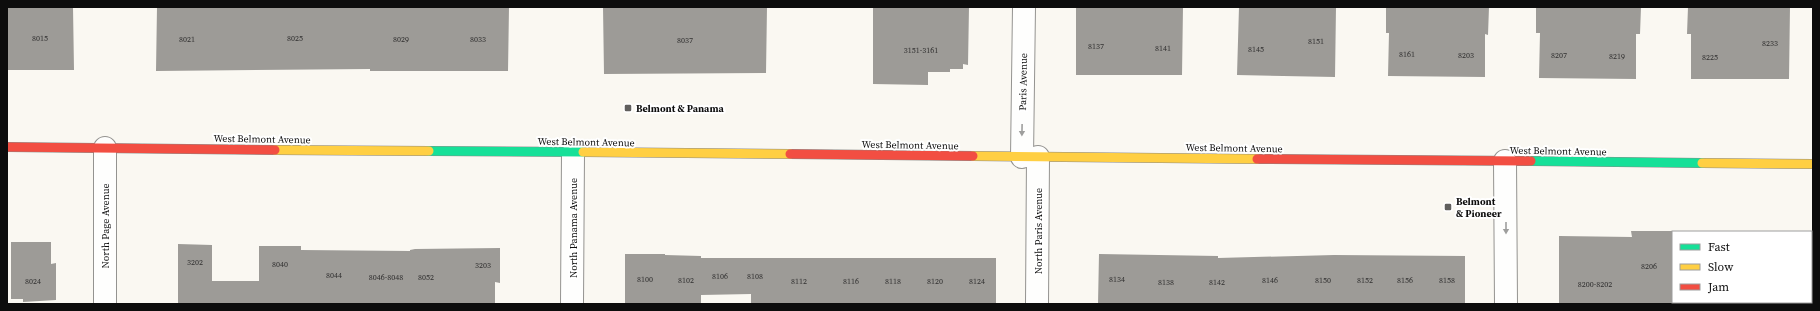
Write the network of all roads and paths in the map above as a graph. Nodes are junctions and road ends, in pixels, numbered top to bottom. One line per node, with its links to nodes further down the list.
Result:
1 (1024, 7): 5 (street, Paris Avenue, one-way to 5)
2 (7, 148): 3 (main road, West Belmont Avenue)
3 (105, 148): 4 (main road, West Belmont Avenue); 8 (street, North Page Avenue)
4 (573, 153): 5 (main road, West Belmont Avenue); 9 (street, North Panama Avenue)
5 (1030, 157): 6 (main road, West Belmont Avenue); 10 (street, North Paris Avenue)
6 (1506, 161): 7 (main road, West Belmont Avenue); 11 (street, one-way to 11)
7 (1813, 164)
8 (105, 304)
9 (572, 304)
10 (1037, 304)
11 (1506, 304)

